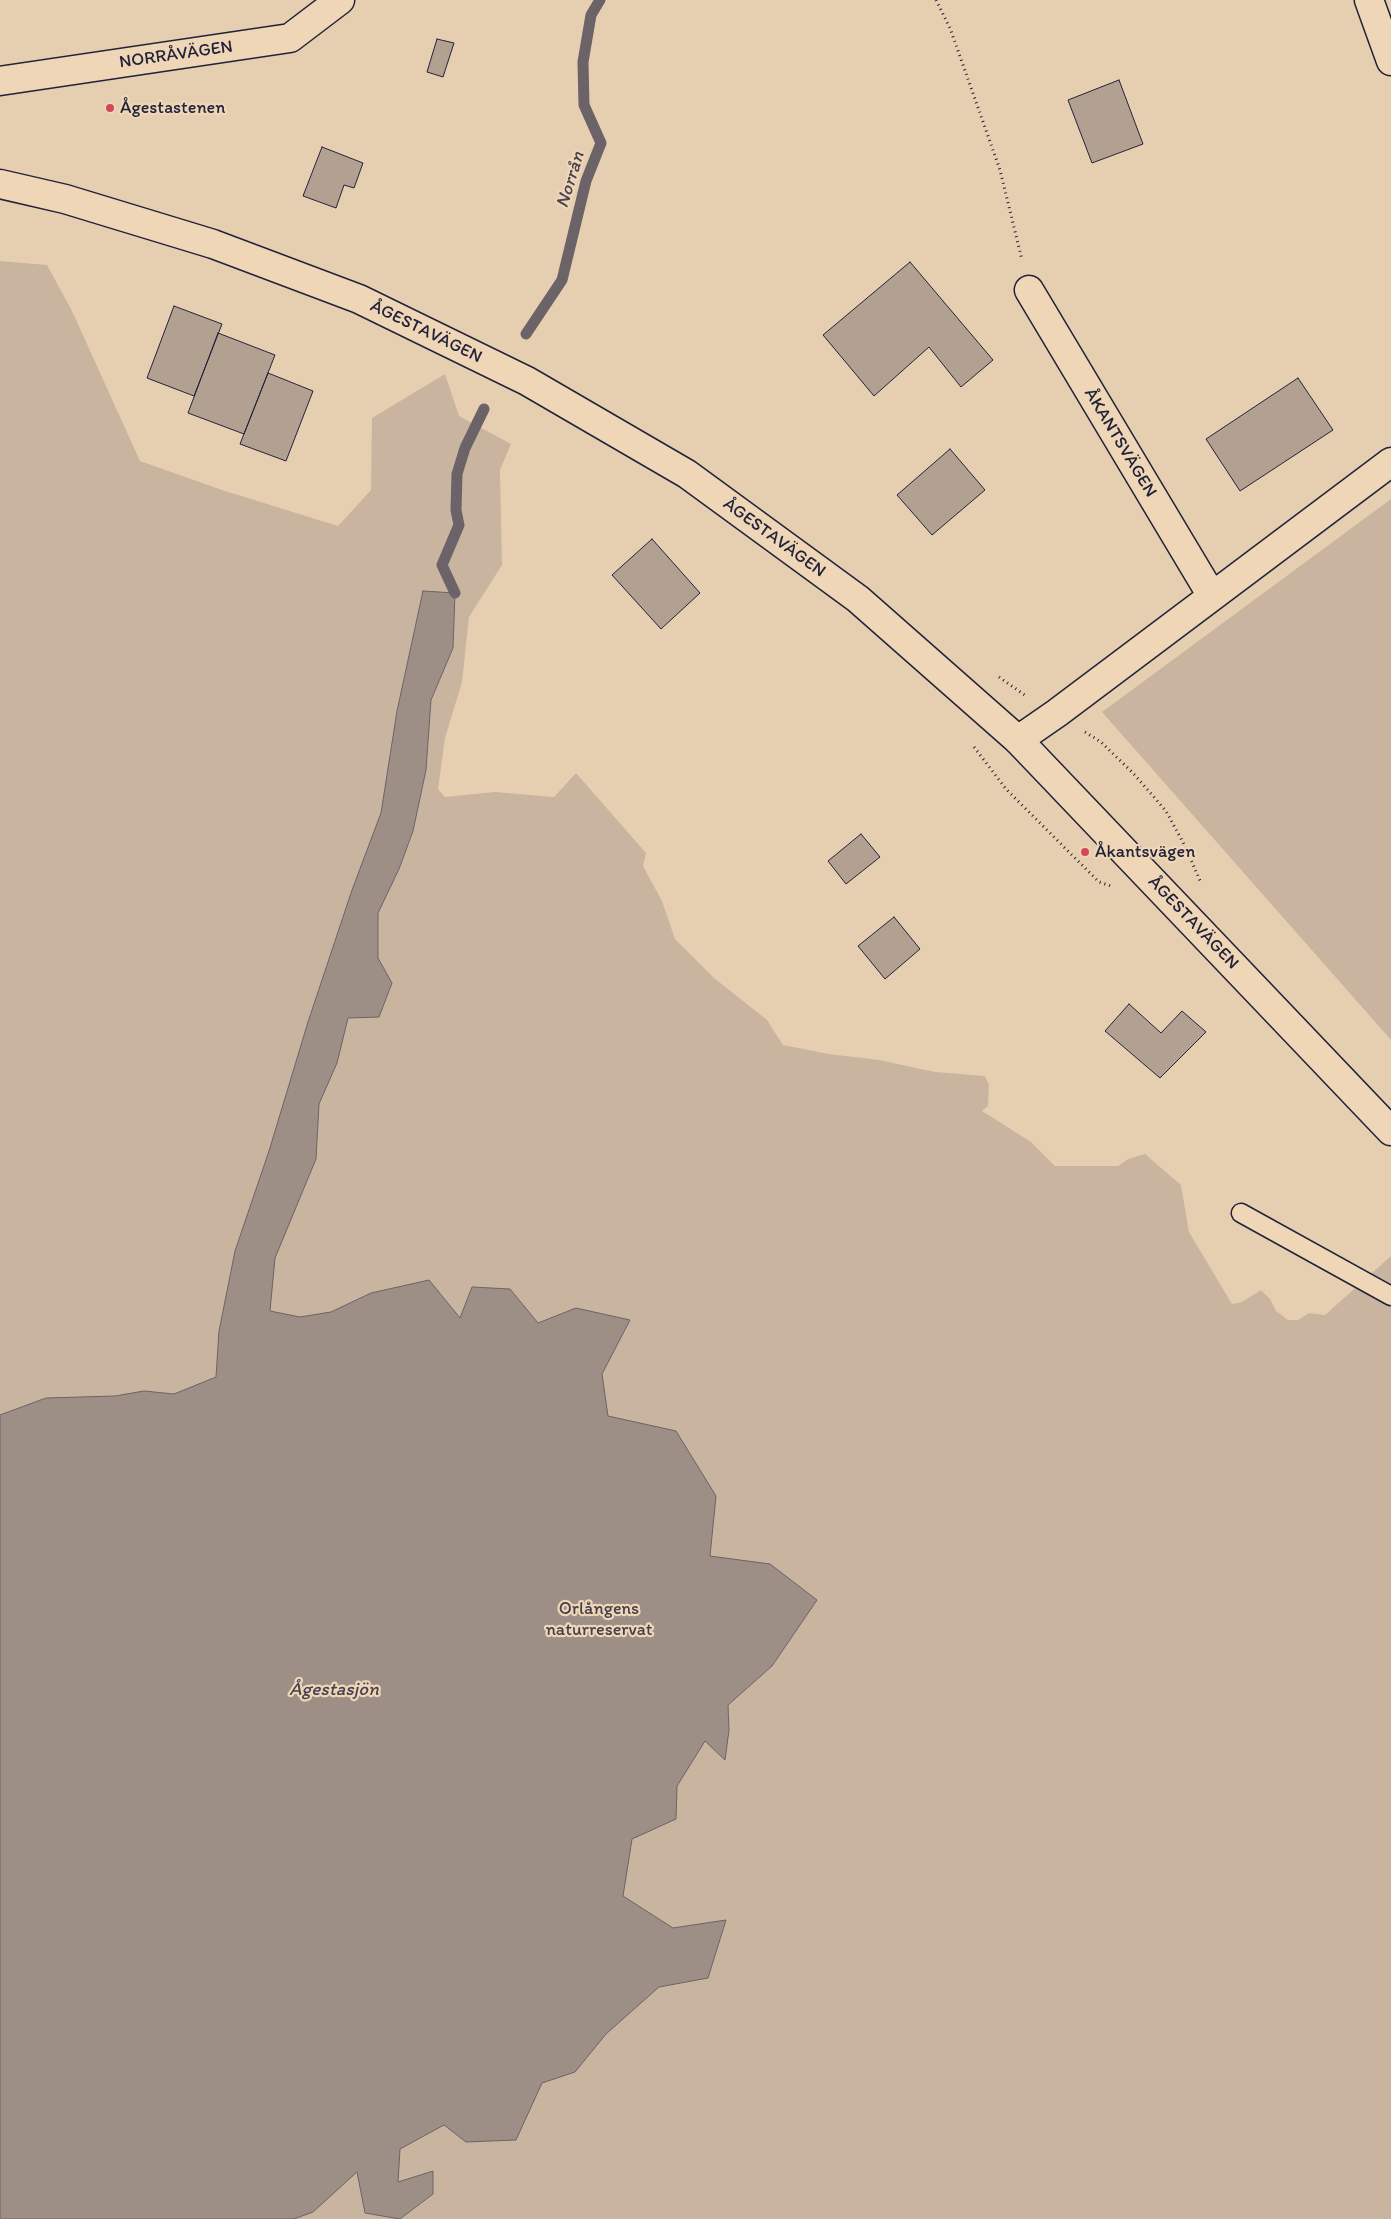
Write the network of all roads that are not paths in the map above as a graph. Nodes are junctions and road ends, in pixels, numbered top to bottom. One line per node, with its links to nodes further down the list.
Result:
1 (340, 0): 4 (main road, NORRÅVÄGEN)
2 (1369, 0): 3 (main road)
3 (1391, 61)
4 (0, 81)
5 (0, 184): 9 (main road, ÅGESTAVÄGEN)
6 (1029, 290): 8 (main road, ÅKANTSVÄGEN)
7 (1391, 462): 8 (main road)
8 (1212, 596): 9 (main road)
9 (1018, 740): 10 (main road, ÅGESTAVÄGEN)
10 (1391, 1130)
11 (1240, 1213): 12 (lane)
12 (1391, 1296)

